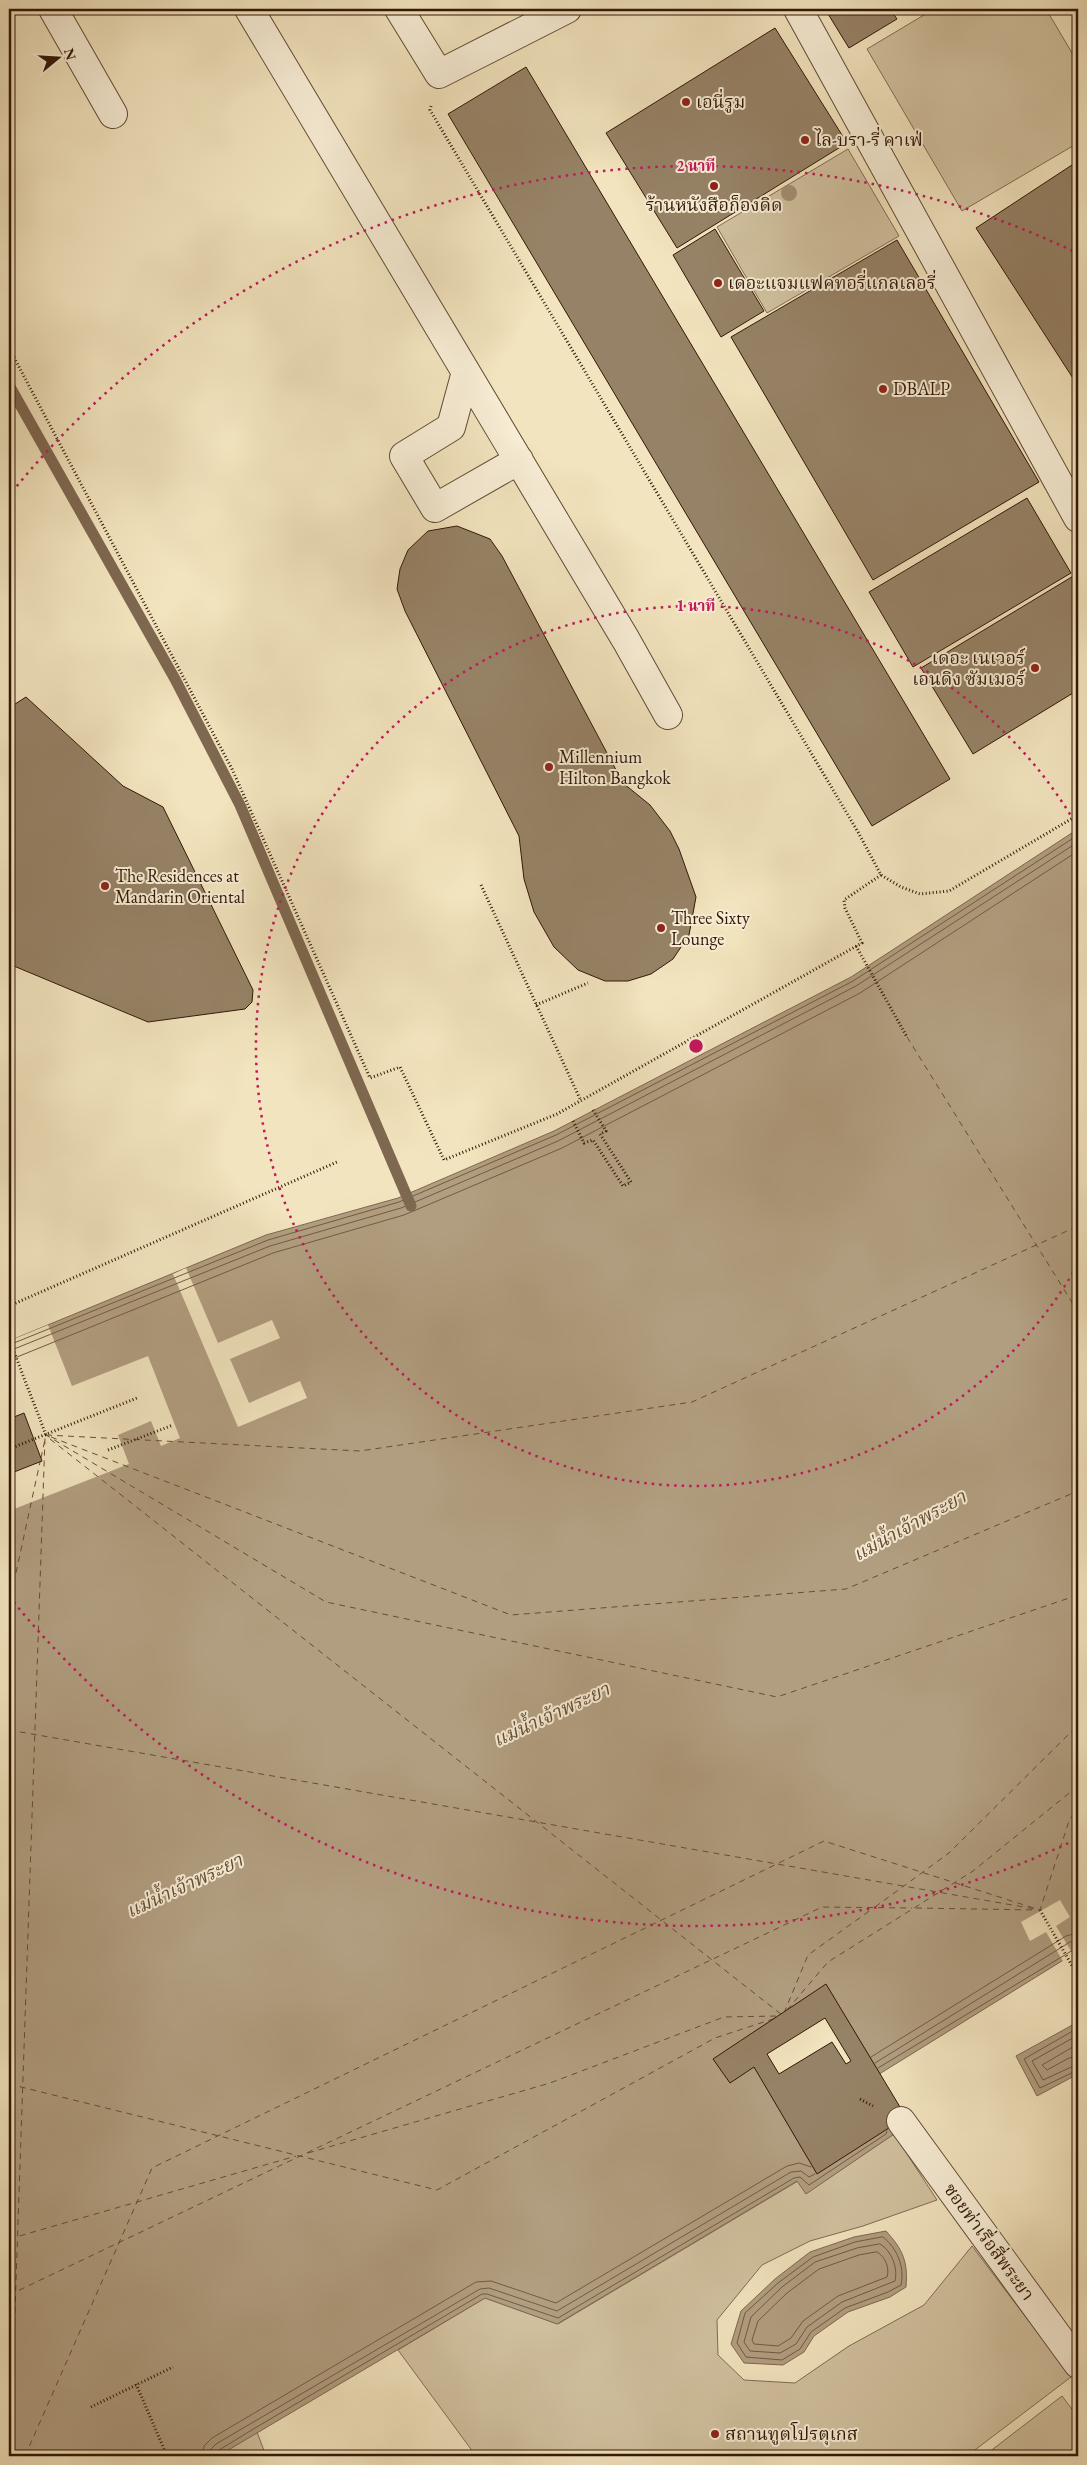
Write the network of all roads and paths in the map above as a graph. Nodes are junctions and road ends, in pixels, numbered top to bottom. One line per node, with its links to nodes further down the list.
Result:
1 (53, 9): 7 (street)
2 (249, 9): 9 (street)
3 (399, 9): 6 (street)
4 (567, 9): 6 (street)
5 (798, 9): 11 (street)
6 (439, 74): 14 (path)
7 (113, 114)
8 (9, 348): 20 (path)
9 (466, 372): 10 (street); 10 (street)
10 (518, 460): 12 (street)
11 (1078, 518)
12 (668, 715)
13 (1078, 815): 14 (path)
14 (881, 875): 16 (path)
15 (481, 885): 18 (path)
16 (856, 946): 19 (path); 20 (path)
17 (588, 983): 18 (path)
18 (536, 1005): 20 (path)
19 (907, 1036)
20 (581, 1100)
21 (593, 1110): 22 (path)
22 (574, 1121)
23 (337, 1162): 24 (path)
24 (9, 1306)
25 (9, 1339): 28 (path)
26 (137, 1398): 28 (path)
27 (173, 1425): 30 (path)
28 (46, 1435): 29 (path)
29 (9, 1449)
30 (108, 1450)
31 (1040, 1910): 32 (path)
32 (1078, 1976)
33 (902, 2121): 34 (street, ซอยท่าเรื่อสี่พระยา)
34 (1078, 2364)
35 (173, 2367): 36 (path)
36 (136, 2384): 37 (path); 38 (path)
37 (91, 2407)
38 (167, 2456)

